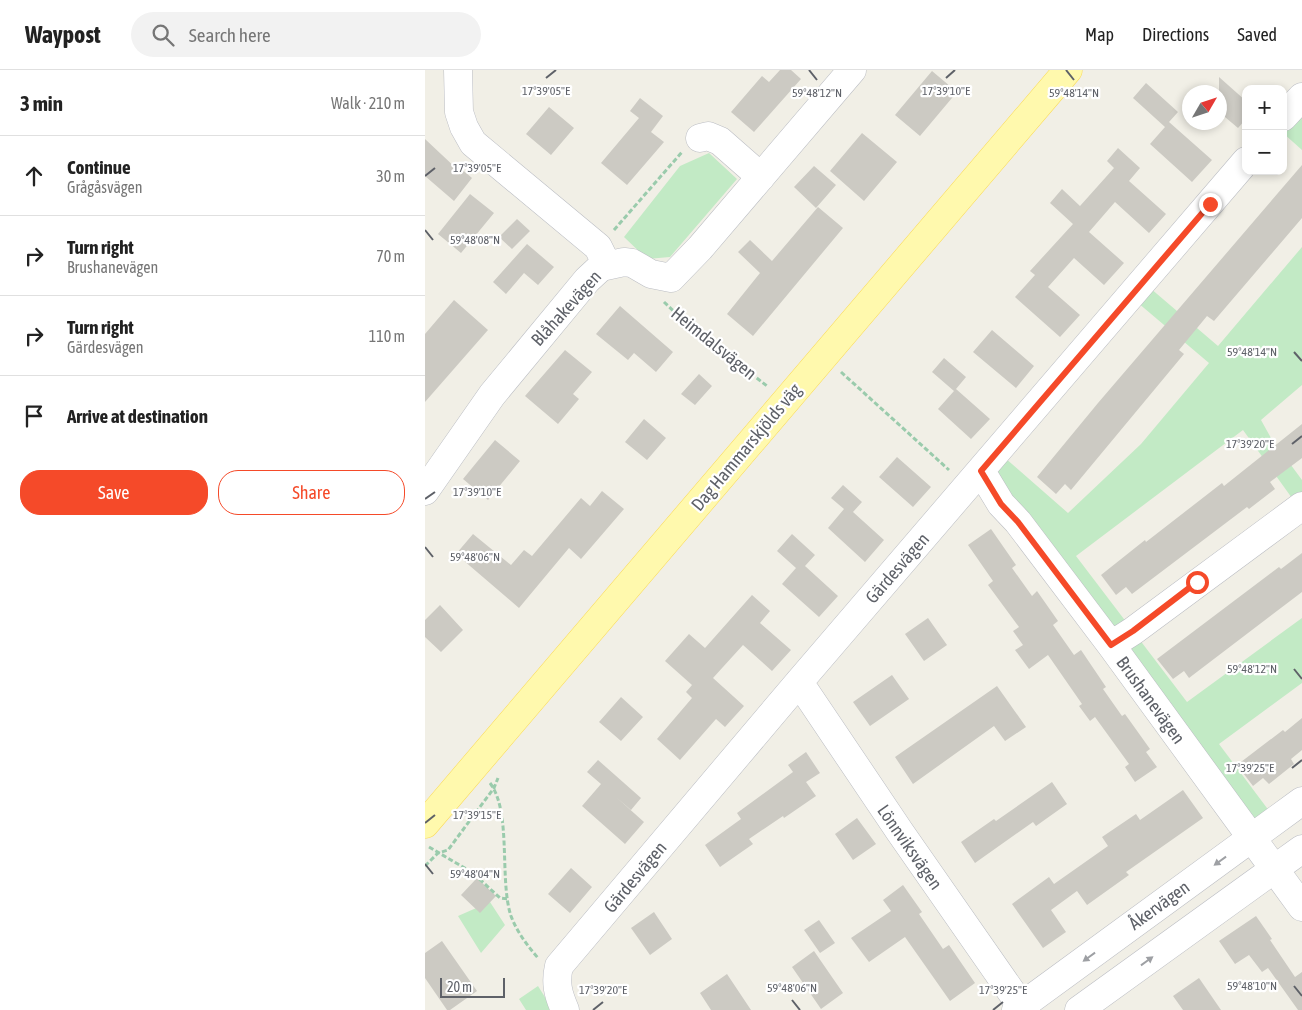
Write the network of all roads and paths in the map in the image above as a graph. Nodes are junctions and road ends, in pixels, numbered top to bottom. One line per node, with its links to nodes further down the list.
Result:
1 (458, 70): 9 (street)
2 (852, 70): 8 (street)
3 (1068, 70): 11 (main road, Dag Hammarskjölds väg)
4 (1302, 97): 5 (street)
5 (1287, 114)
6 (700, 138): 8 (street); 9 (path)
7 (1242, 166): 13 (street, Gärdesvägen)
8 (761, 177): 10 (street)
9 (599, 257): 10 (street, Blåhakevägen); 14 (street, Blåhakevägen)
10 (671, 278): 12 (path, Heimdalsvägen)
11 (824, 357): 12 (main road, Dag Hammarskjölds väg); 13 (path)
12 (785, 402): 18 (main road, Dag Hammarskjölds väg)
13 (974, 478): 16 (street, Brushanevägen); 17 (street, Gärdesvägen)
14 (425, 492)
15 (1302, 506): 16 (street)
16 (1111, 645): 22 (street, Brushanevägen)
17 (799, 682): 30 (street, Gärdesvägen); 31 (street, Lönnviksvägen)
18 (476, 765): 19 (path); 21 (main road, Dag Hammarskjölds väg)
19 (494, 788): 25 (path); 28 (path)
20 (1302, 802): 22 (street, Åkervägen)
21 (425, 824)
22 (1250, 838): 27 (street, Brushanevägen); 31 (street, Åkervägen, one-way to 31)
23 (425, 842): 25 (path)
24 (1302, 848): 27 (street)
25 (438, 853): 26 (path); 28 (path)
26 (425, 866)
27 (1274, 869): 29 (street, Brushanevägen); 33 (street, one-way to 27)
28 (507, 899): 30 (path)
29 (1302, 907)
30 (556, 980): 32 (street)
31 (1021, 1009)
32 (565, 1010)
33 (1079, 1010)

